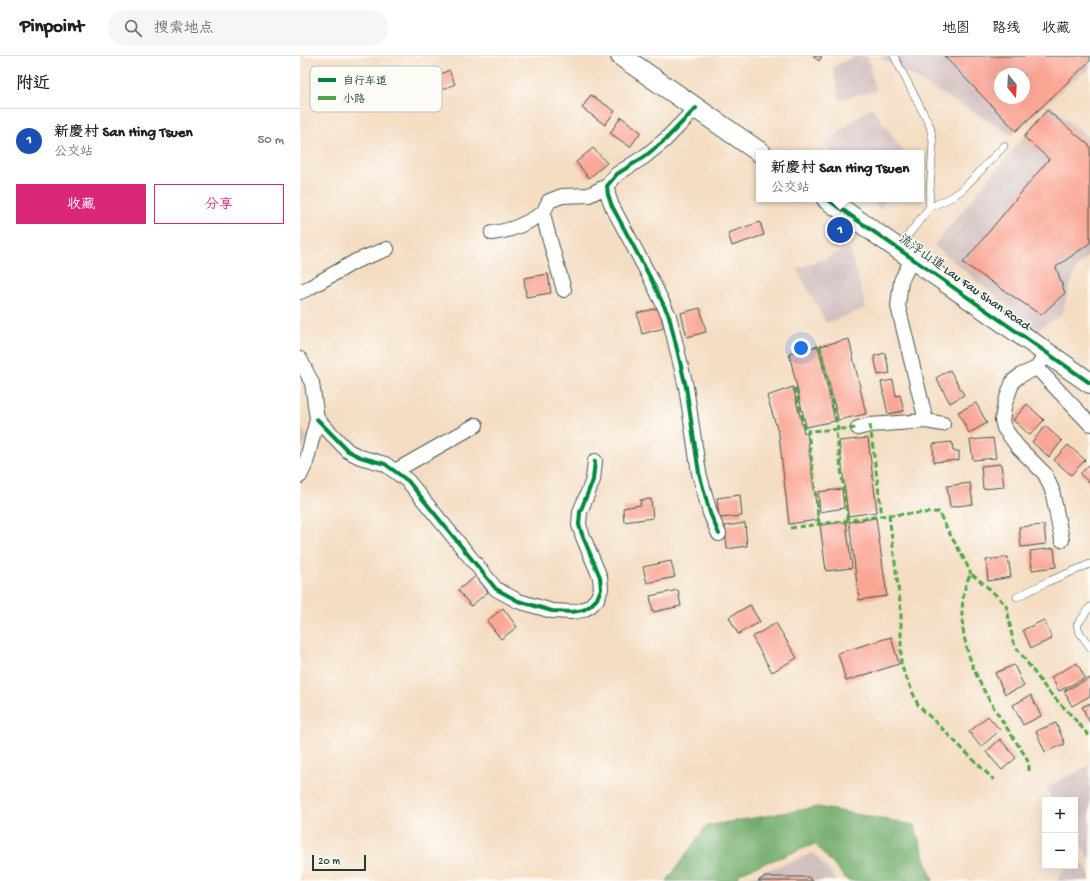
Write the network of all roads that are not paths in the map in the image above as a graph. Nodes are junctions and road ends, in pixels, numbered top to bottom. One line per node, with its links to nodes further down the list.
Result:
1 (621, 56): 3 (street)
2 (894, 56): 8 (lane)
3 (696, 108): 5 (street); 6 (street)
4 (1004, 146): 8 (lane)
5 (756, 150)
6 (607, 186): 9 (street); 27 (street)
7 (830, 202): 12 (street, 流浮山道 Lau Fau Shan Road)
8 (929, 208): 12 (lane)
9 (543, 213): 10 (street); 13 (street)
10 (492, 233)
11 (387, 249): 14 (street)
12 (905, 254): 16 (street, 流浮山道 Lau Fau Shan Road); 19 (street)
13 (564, 290)
14 (300, 292)
15 (300, 359): 18 (street)
16 (1042, 361): 17 (street, 流浮山道 Lau Fau Shan Road); 21 (street); 28 (street)
17 (1090, 383)
18 (317, 418): 25 (street); 26 (street)
19 (926, 421): 20 (street); 23 (street)
20 (943, 424)
21 (1090, 424)
22 (476, 425): 25 (street)
23 (858, 428)
24 (595, 461): 25 (street)
25 (395, 471)
26 (300, 476)
27 (719, 534)
28 (1062, 540)
29 (1090, 564): 30 (lane)
30 (1017, 597)
31 (1090, 607): 32 (lane)
32 (1090, 647)

